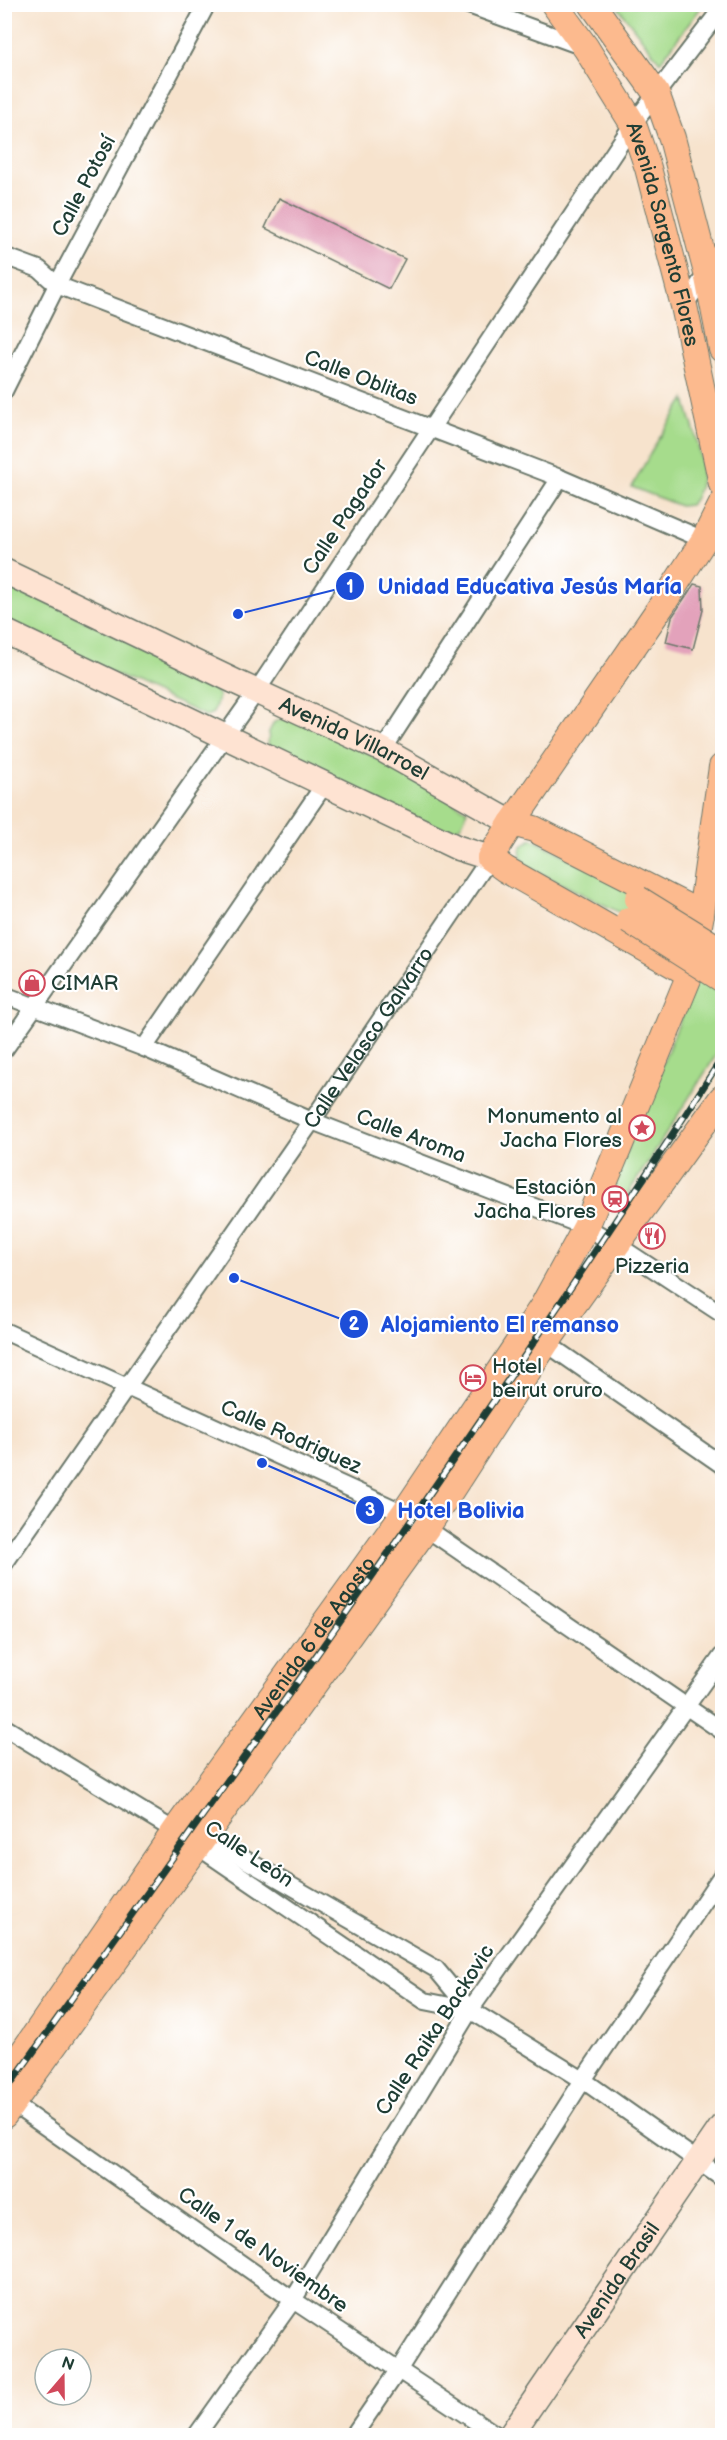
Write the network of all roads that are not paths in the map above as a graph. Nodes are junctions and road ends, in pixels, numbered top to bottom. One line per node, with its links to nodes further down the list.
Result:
1 (207, 4): 12 (street, Calle Potosí)
2 (466, 4): 6 (street)
3 (554, 4): 6 (main road, Avenida Sargento Flores)
4 (592, 4): 7 (main road, Avenida Sargento Flores)
5 (723, 8): 7 (street, Calle Pagador)
6 (586, 48): 8 (main road, Avenida Sargento Flores)
7 (656, 93): 8 (street, Calle Pagador); 11 (main road, Avenida Sargento Flores)
8 (633, 124): 13 (main road, Avenida Sargento Flores); 16 (street, Calle Pagador)
9 (723, 251): 11 (street)
10 (4, 256): 12 (street, Calle Oblitas)
11 (707, 273): 13 (street); 14 (main road, Avenida Sargento Flores)
12 (57, 285): 15 (street, Calle Potosí); 16 (street, Calle Oblitas)
13 (684, 306): 18 (main road, Avenida Sargento Flores)
14 (723, 349)
15 (4, 391)
16 (430, 429): 17 (street, Calle Oblitas); 23 (street, Calle Pagador)
17 (560, 478): 20 (street, Calle Oblitas); 25 (street)
18 (723, 484)
19 (723, 504): 20 (main road, Calle Velasco Galvarro)
20 (704, 540): 28 (main road, Calle Velasco Galvarro)
21 (4, 571): 23 (main road, Avenida Villarroel)
22 (4, 631): 24 (main road)
23 (256, 692): 24 (street, Calle Pagador); 25 (main road, Avenida Villarroel)
24 (224, 737): 27 (main road); 38 (street, Calle Pagador)
25 (383, 750): 28 (main road, Avenida Villarroel)
26 (723, 767): 31 (main road)
27 (324, 785): 29 (main road); 39 (street)
28 (512, 823): 29 (main road, Calle Velasco Galvarro); 30 (main road); 31 (main road, Avenida Villarroel)
29 (490, 858): 30 (main road); 35 (main road); 42 (street, Calle Velasco Galvarro)
30 (633, 909): 34 (main road, bridge); 36 (main road, bridge)
31 (701, 914): 33 (main road, Avenida 6 de Agosto)
32 (723, 935): 33 (main road)
33 (696, 942): 35 (main road, Avenida 6 de Agosto)
34 (723, 951)
35 (690, 974): 43 (main road, Avenida 6 de Agosto)
36 (723, 979)
37 (4, 995): 38 (street, Calle Aroma)
38 (34, 1007): 39 (street, Calle Aroma); 40 (street, Calle Pagador)
39 (144, 1048): 42 (street, Calle Aroma)
40 (4, 1050)
41 (723, 1098): 44 (main road, Avenida 6 de Agosto)
42 (312, 1121): 43 (street, Calle Aroma); 48 (street, Calle Velasco Galvarro)
43 (586, 1227): 44 (street, Calle Aroma); 50 (main road, Avenida 6 de Agosto)
44 (617, 1245): 45 (street, Calle Aroma); 47 (main road, Avenida 6 de Agosto)
45 (723, 1314)
46 (4, 1331): 48 (street, Calle Rodriguez)
47 (546, 1343): 49 (street); 51 (main road, Avenida 6 de Agosto)
48 (129, 1388): 50 (street, Calle Rodriguez); 52 (street, Calle Velasco Galvarro)
49 (723, 1465)
50 (404, 1513): 51 (street, Calle Rodriguez); 57 (main road, Avenida 6 de Agosto)
51 (427, 1527): 54 (street, Calle Rodriguez); 58 (main road, Avenida 6 de Agosto)
52 (4, 1564)
53 (723, 1656): 54 (street, Calle Raika Backovic)
54 (687, 1707): 56 (street, Calle Rodriguez); 60 (street, Calle Raika Backovic)
55 (4, 1727): 57 (street, Calle León)
56 (723, 1731)
57 (175, 1831): 58 (street, Calle León); 62 (main road, Avenida 6 de Agosto)
58 (202, 1842): 60 (street, Calle León); 60 (street, Calle León); 62 (main road, Avenida 6 de Agosto)
59 (723, 1875): 61 (street)
60 (470, 2010): 61 (street, Calle León); 66 (street, Calle Raika Backovic)
61 (583, 2080): 64 (street, Calle León); 67 (street)
62 (6, 2099): 66 (street, Calle 1 de Noviembre)
63 (723, 2126): 64 (main road, Avenida Brasil)
64 (699, 2162): 65 (street, Calle León); 71 (main road, Avenida Brasil)
65 (723, 2178)
66 (293, 2300): 67 (street, Calle 1 de Noviembre); 68 (street, Calle Raika Backovic)
67 (399, 2369): 69 (street); 70 (street, Calle 1 de Noviembre)
68 (196, 2436)
69 (353, 2436)
70 (498, 2436)
71 (510, 2436)

